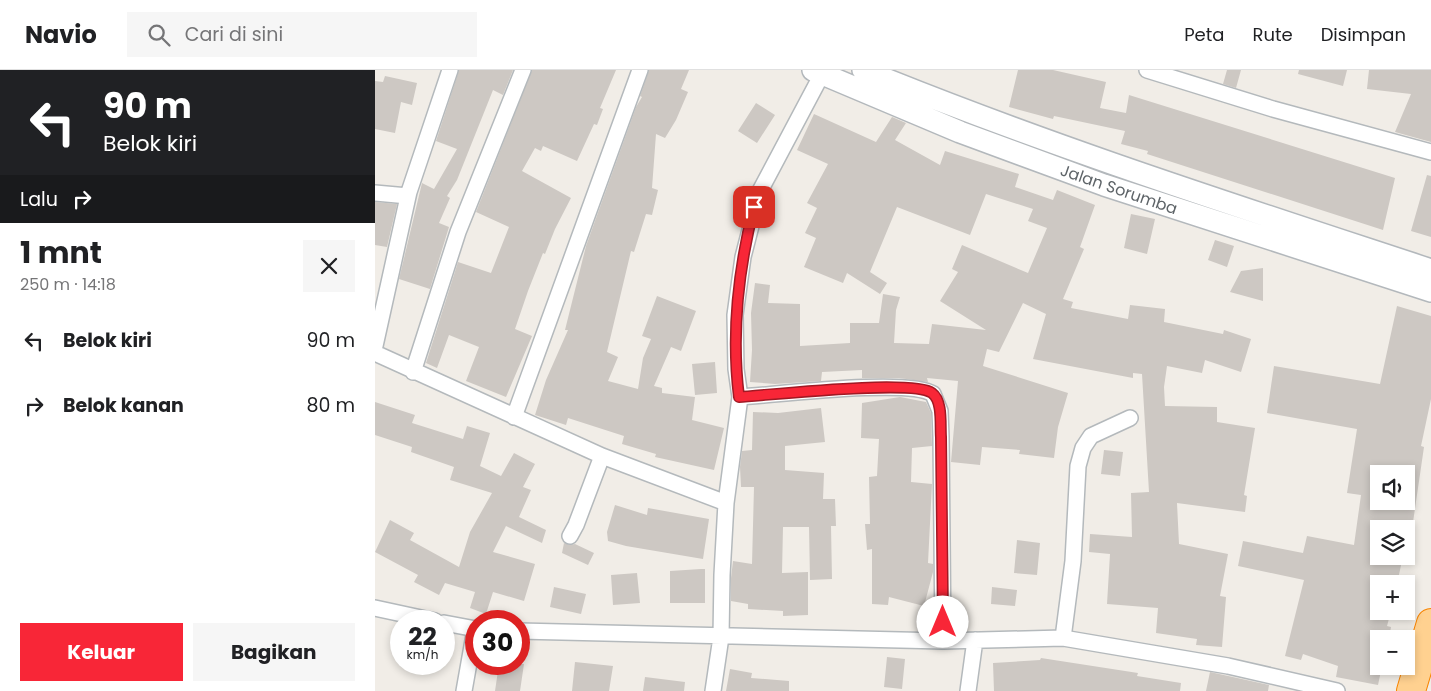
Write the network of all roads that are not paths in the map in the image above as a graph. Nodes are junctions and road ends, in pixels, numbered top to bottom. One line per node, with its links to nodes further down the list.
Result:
1 (451, 70): 9 (street)
2 (523, 70): 14 (street)
3 (640, 70): 16 (street)
4 (863, 70): 10 (street, Jalan Sorumba)
5 (1147, 70): 7 (street)
6 (818, 72): 11 (street, Jalan Sorumba); 15 (street)
7 (1431, 152)
8 (375, 193): 9 (street)
9 (408, 196): 12 (street)
10 (1431, 270)
11 (1431, 291)
12 (375, 346)
13 (375, 353): 14 (street)
14 (413, 372): 16 (street)
15 (739, 397): 19 (street); 28 (street)
16 (514, 417): 18 (street)
17 (1130, 418): 26 (street)
18 (602, 456): 19 (street); 20 (street)
19 (726, 502): 25 (street)
20 (570, 536)
21 (375, 608): 22 (street)
22 (390, 611)
23 (1431, 623): 34 (highway)
24 (530, 631): 25 (street)
25 (721, 637): 28 (street); 31 (street)
26 (1063, 638): 27 (street); 33 (street)
27 (975, 640): 28 (street); 32 (street)
28 (943, 642)
29 (467, 675): 30 (street)
30 (464, 691)
31 (713, 691)
32 (969, 691)
33 (1337, 691)
34 (1411, 691)

